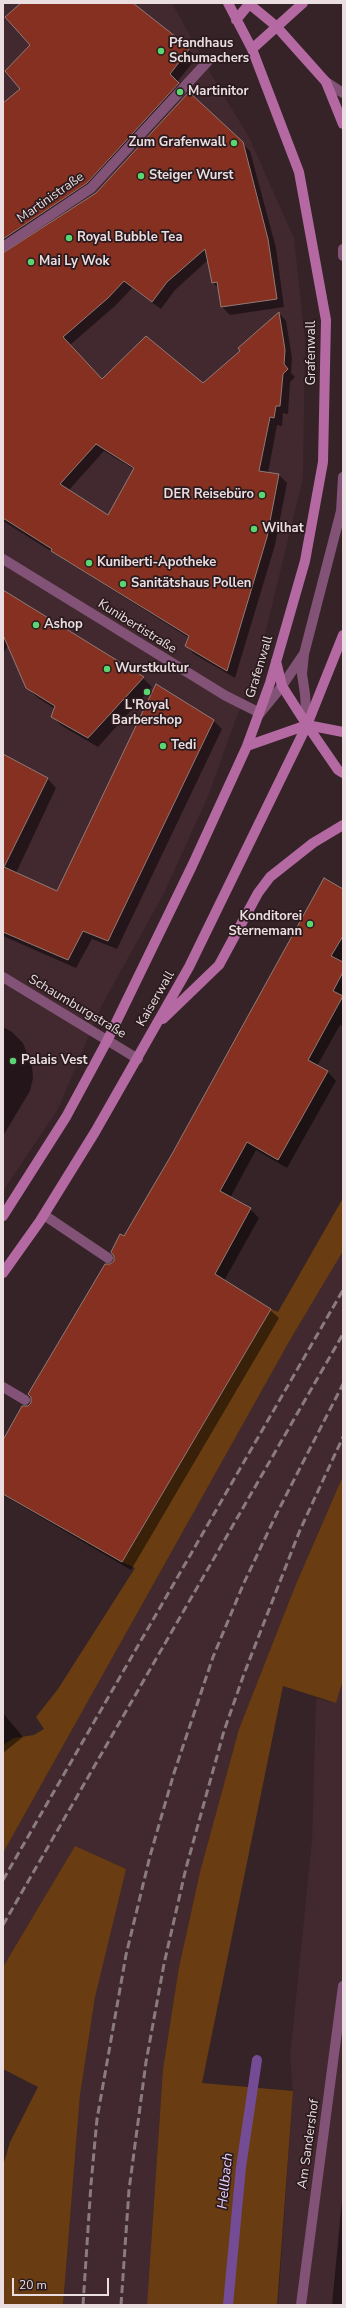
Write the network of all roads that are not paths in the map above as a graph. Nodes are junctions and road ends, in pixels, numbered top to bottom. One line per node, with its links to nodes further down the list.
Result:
1 (228, 3): 4 (main road, Grafenwall)
2 (249, 3): 4 (main road); 5 (main road)
3 (303, 3): 5 (main road)
4 (236, 20): 6 (main road, Grafenwall)
5 (276, 26): 6 (main road); 8 (main road)
6 (252, 50): 18 (main road, Grafenwall)
7 (209, 60): 11 (street, Martinistraße)
8 (326, 82): 9 (street); 10 (main road)
9 (343, 93)
10 (343, 124)
11 (3, 247)
12 (343, 249): 13 (street)
13 (343, 256)
14 (343, 477): 17 (street)
15 (3, 559): 20 (street, Kunibertistraße)
16 (343, 635): 21 (main road)
17 (304, 654): 19 (street); 21 (street)
18 (276, 661): 19 (main road); 20 (main road, Grafenwall)
19 (282, 686): 20 (street); 21 (main road)
20 (260, 713): 23 (main road, Kaiserwall)
21 (307, 725): 22 (main road); 23 (main road); 24 (main road); 27 (main road, Kaiserwall)
22 (343, 732)
23 (247, 746): 28 (main road, Kaiserwall)
24 (343, 773)
25 (343, 825): 27 (main road)
26 (3, 977): 28 (street, Schaumburgstraße)
27 (154, 1027): 29 (main road, Kaiserwall)
28 (107, 1041): 29 (street, Schaumburgstraße); 31 (main road, Kaiserwall)
29 (138, 1059): 30 (main road, Kaiserwall)
30 (44, 1214): 32 (street); 33 (main road, Kaiserwall)
31 (3, 1216)
32 (108, 1258)
33 (3, 1273)
34 (3, 1388): 35 (street)
35 (25, 1400)
36 (343, 1986): 37 (street, Am Sandershof)
37 (301, 2305)

